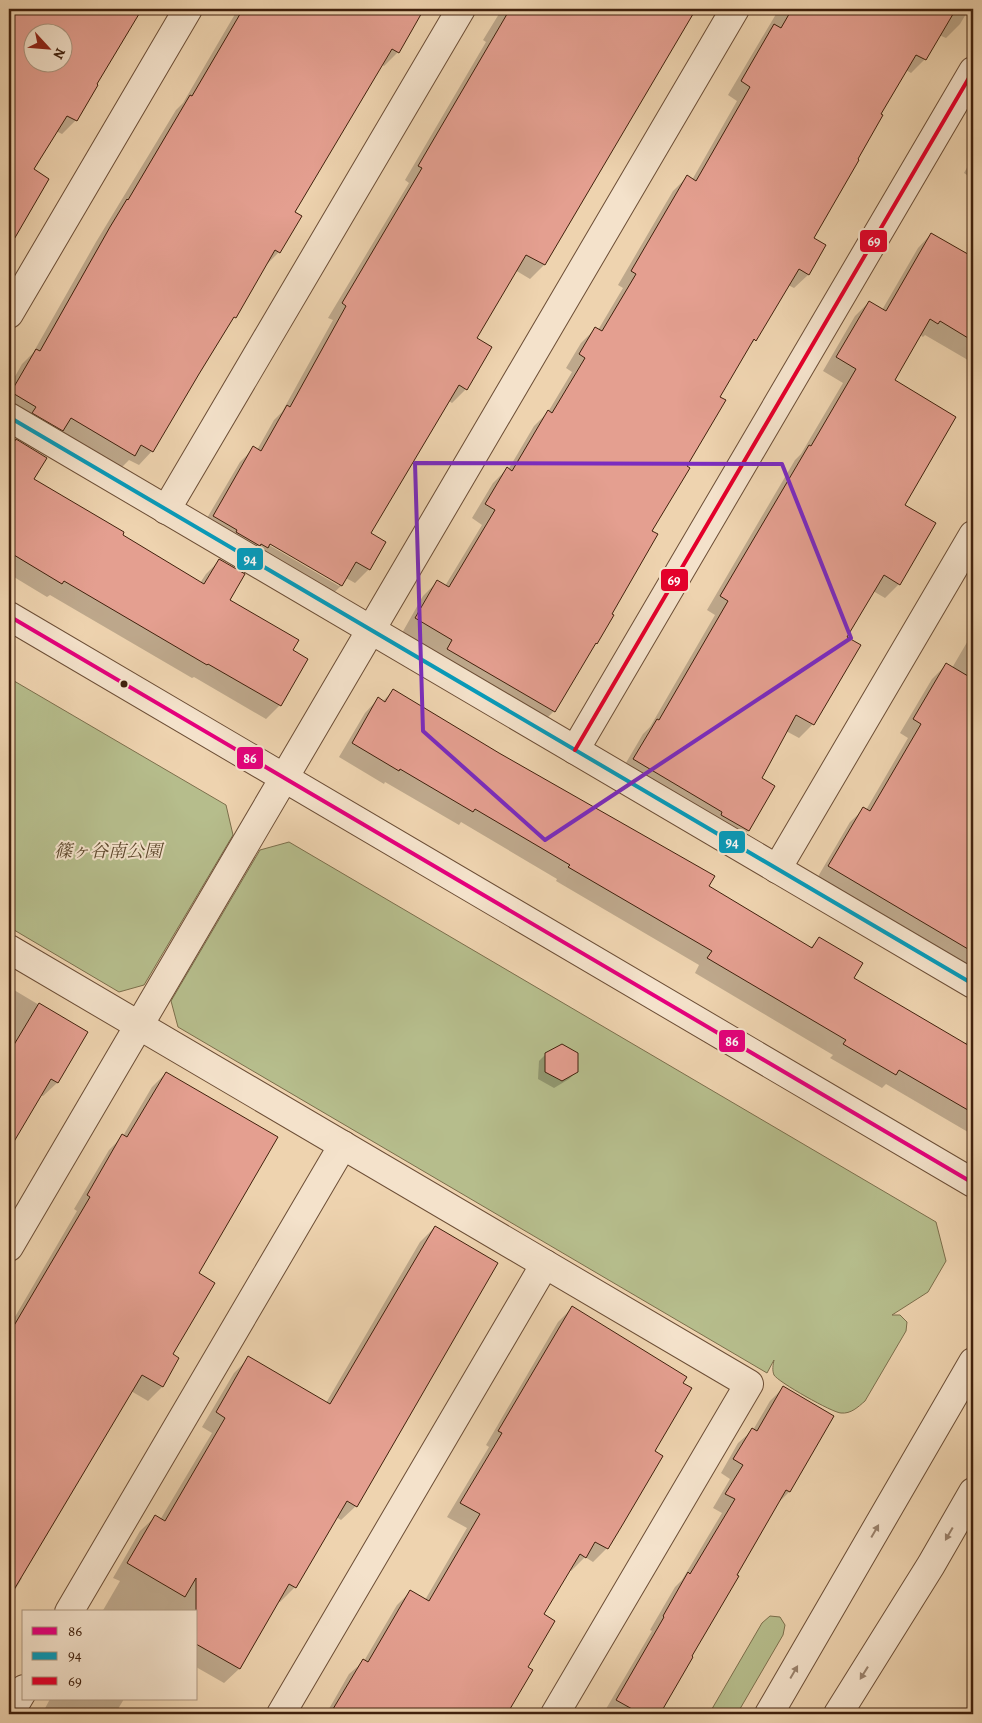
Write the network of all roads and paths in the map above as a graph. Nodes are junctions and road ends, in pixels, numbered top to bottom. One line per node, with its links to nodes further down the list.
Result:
1 (188, 9): 5 (street)
2 (461, 9): 7 (street)
3 (735, 9): 10 (street)
4 (973, 71): 11 (street)
5 (9, 314)
6 (9, 417): 7 (street)
7 (166, 510): 10 (street)
8 (973, 535): 13 (street)
9 (9, 616): 12 (street)
10 (370, 630): 11 (street); 12 (street)
11 (575, 750): 13 (street)
12 (284, 778): 16 (street); 18 (street)
13 (777, 869): 15 (street)
14 (9, 949): 16 (street)
15 (973, 984)
16 (139, 1026): 17 (street); 19 (street)
17 (343, 1145): 20 (street); 23 (street)
18 (973, 1183)
19 (9, 1247)
20 (545, 1264): 26 (street); 27 (street)
21 (973, 1362): 28 (street, one-way to 21)
22 (973, 1492): 29 (street, one-way to 29)
23 (70, 1610)
24 (22, 1692): 25 (street)
25 (9, 1714)
26 (281, 1714)
27 (555, 1714)
28 (769, 1714)
29 (838, 1714)

